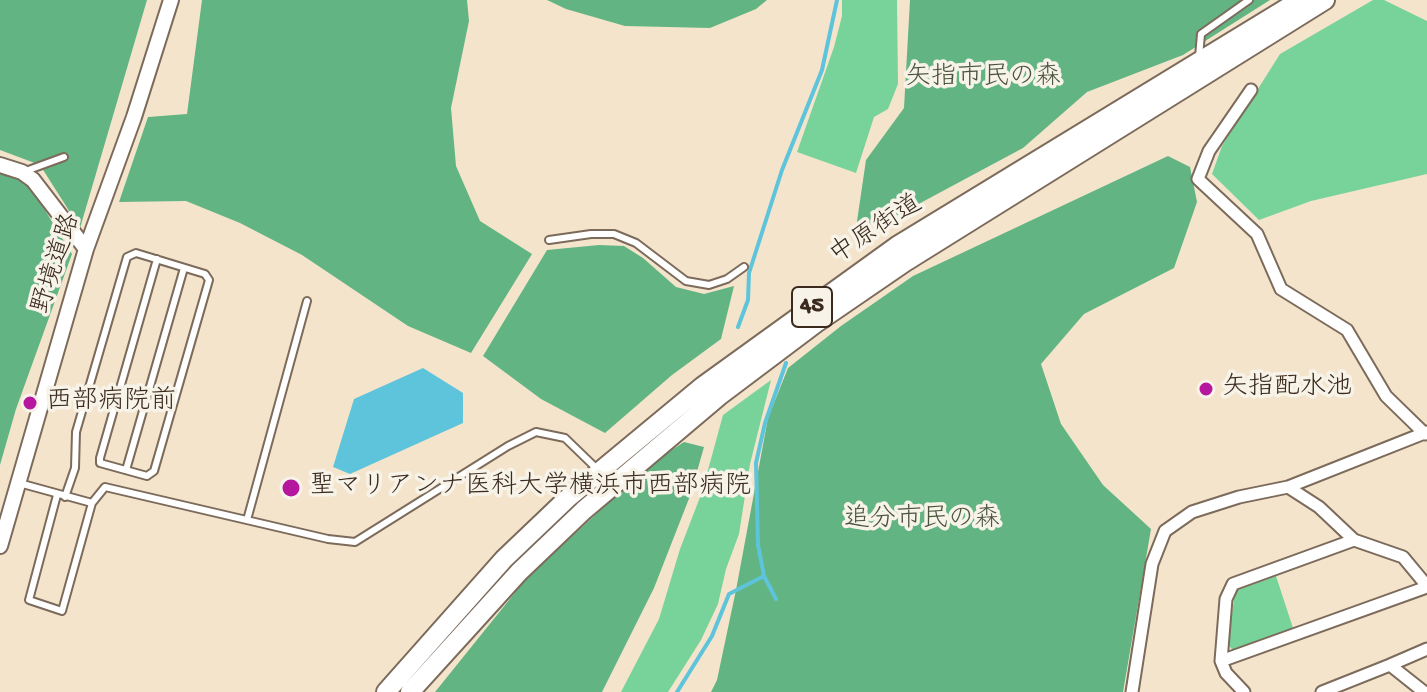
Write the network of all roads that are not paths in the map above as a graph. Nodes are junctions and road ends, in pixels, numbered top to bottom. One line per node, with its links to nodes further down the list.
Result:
1 (171, 0): 11 (street, 野境道路)
2 (1249, 0): 5 (lane)
3 (1300, 0): 5 (main road, 中原街道 / 45)
4 (1325, 0): 32 (main road, 中原街道 / 45)
5 (1199, 61): 18 (main road, 中原街道 / 45)
6 (1251, 90): 16 (street)
7 (64, 157): 9 (lane)
8 (0, 165): 9 (street)
9 (22, 172): 11 (street)
10 (549, 240): 13 (lane)
11 (86, 249): 19 (street, 野境道路)
12 (157, 259): 14 (lane); 17 (lane); 22 (lane)
13 (744, 267)
14 (184, 268): 17 (lane); 17 (lane)
15 (307, 301): 24 (lane)
16 (1426, 433): 20 (street)
17 (126, 470)
18 (600, 471): 24 (lane); 31 (main road, 中原街道 / 45)
19 (18, 483): 21 (lane); 26 (street, 野境道路)
20 (1288, 487): 25 (street); 33 (street)
21 (57, 495): 22 (lane); 23 (lane)
22 (65, 497): 23 (lane)
23 (92, 503): 24 (lane)
24 (247, 520)
25 (1354, 540): 27 (street); 29 (street)
26 (0, 546)
27 (1427, 586): 29 (street)
28 (1427, 649): 30 (street)
29 (1221, 661): 34 (street)
30 (1390, 665): 35 (street); 36 (street)
31 (386, 692)
32 (410, 692)
33 (1132, 692)
34 (1244, 692)
35 (1322, 692)
36 (1424, 692)

